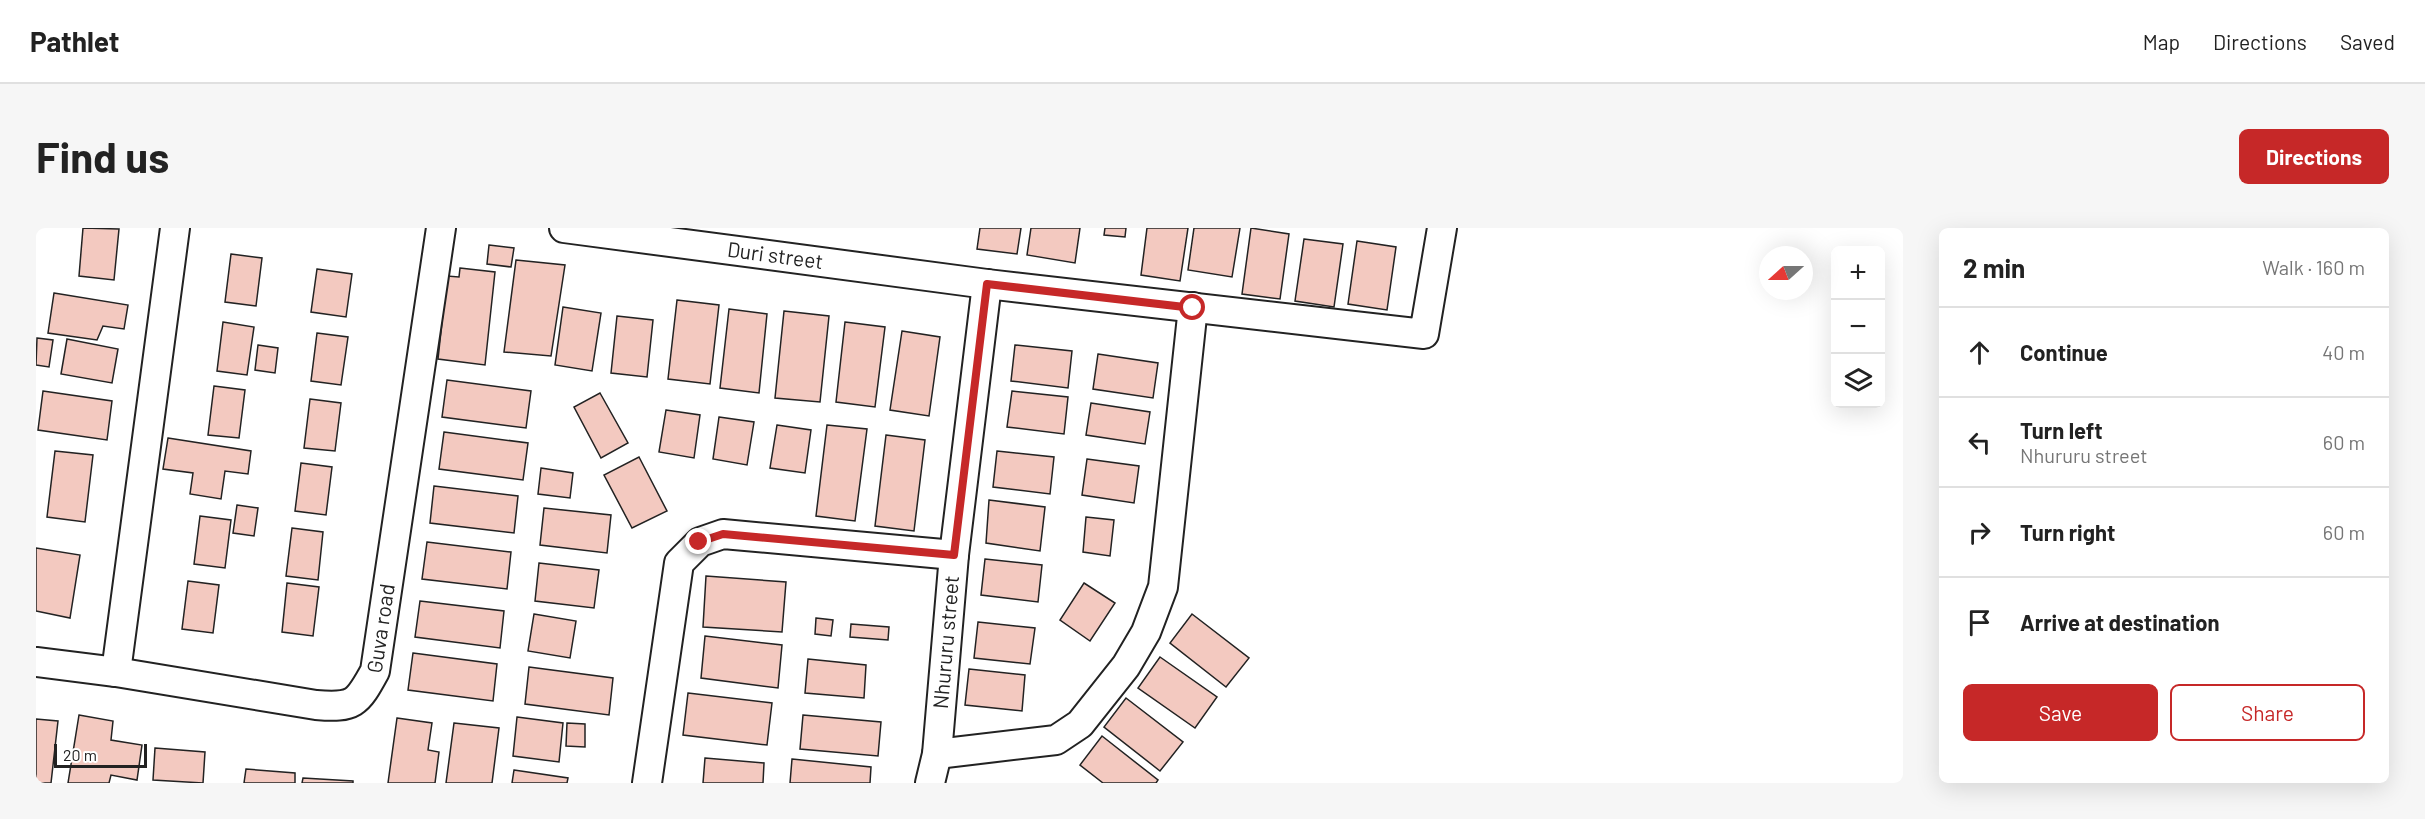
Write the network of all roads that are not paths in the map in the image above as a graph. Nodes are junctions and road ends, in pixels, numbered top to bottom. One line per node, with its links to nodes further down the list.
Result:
1 (175, 228): 10 (street)
2 (441, 228): 10 (street, Guva road)
3 (564, 228): 5 (street, Duri street)
4 (1442, 228): 7 (street, Duri street)
5 (654, 234): 6 (street, Duri street)
6 (987, 284): 7 (street, Duri street); 8 (street, Nhururu street)
7 (1193, 308): 11 (street)
8 (954, 555): 11 (street, Nhururu street); 12 (street)
9 (36, 662): 10 (street, Guva road)
10 (116, 672)
11 (937, 754): 13 (street, Nhururu street)
12 (647, 783)
13 (930, 783)

